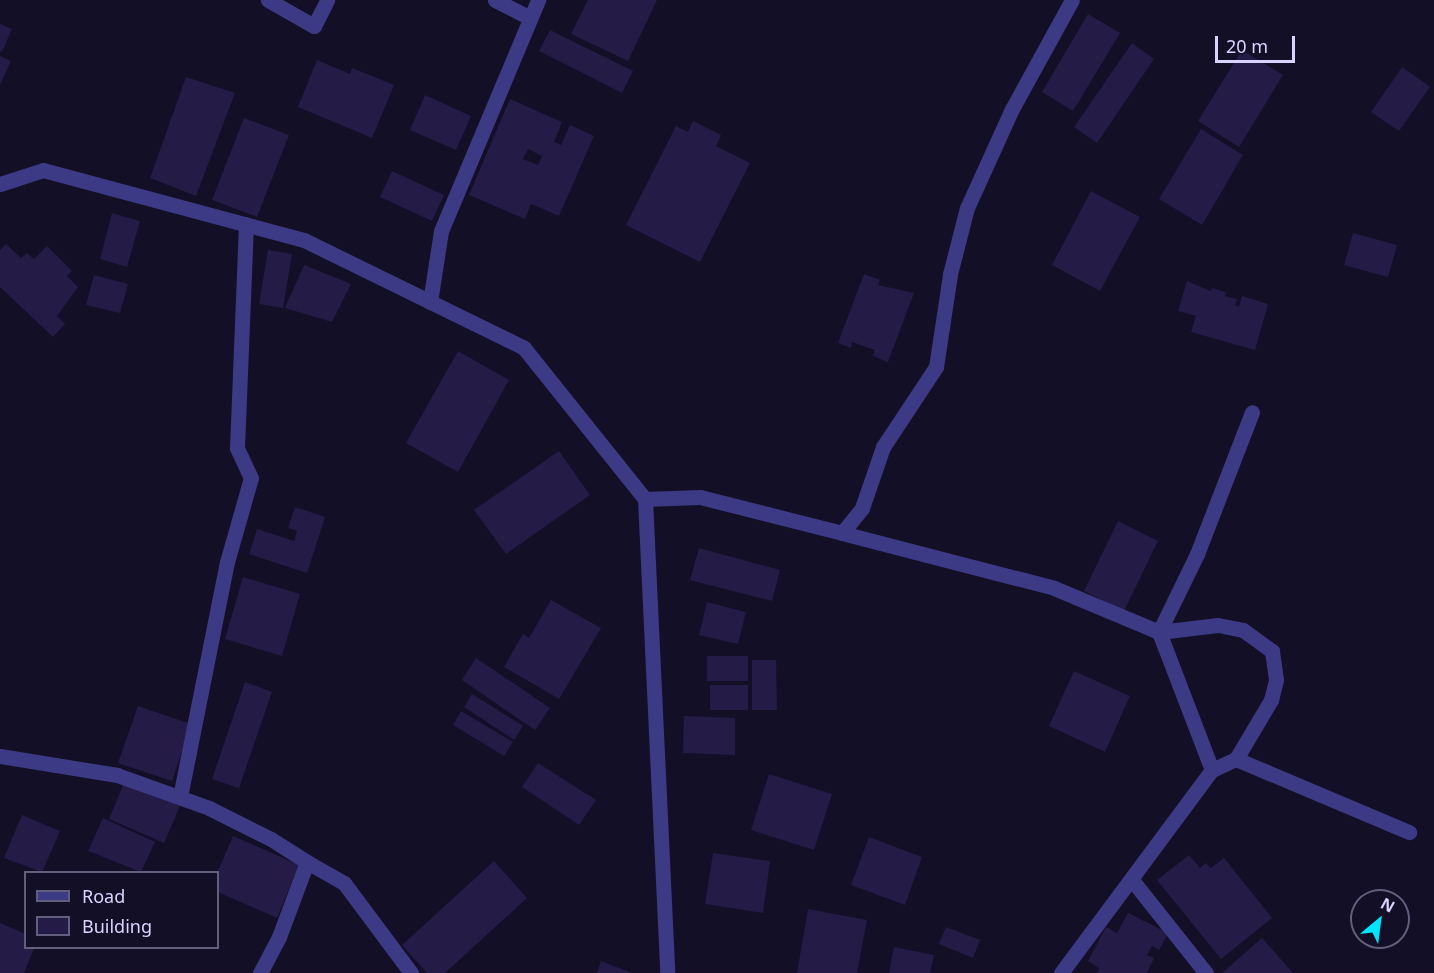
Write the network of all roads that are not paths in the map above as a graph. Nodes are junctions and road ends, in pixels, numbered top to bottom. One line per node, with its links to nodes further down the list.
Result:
1 (268, 0): 2 (street)
2 (327, 0)
3 (495, 0): 6 (street)
4 (538, 0): 6 (street)
5 (1072, 0): 12 (street)
6 (530, 18): 9 (street)
7 (0, 184): 8 (street)
8 (246, 224): 9 (street); 17 (street)
9 (430, 302): 11 (street)
10 (1252, 412): 13 (street)
11 (645, 499): 12 (street); 23 (street)
12 (842, 533): 13 (street)
13 (1159, 632): 15 (street); 16 (street)
14 (0, 756): 17 (street)
15 (1236, 759): 16 (street); 18 (street)
16 (1212, 770): 20 (street)
17 (180, 797): 19 (street)
18 (1409, 832)
19 (307, 862): 21 (street); 22 (street)
20 (1132, 880): 24 (street); 25 (street)
21 (260, 973)
22 (411, 973)
23 (667, 973)
24 (1061, 973)
25 (1206, 973)

